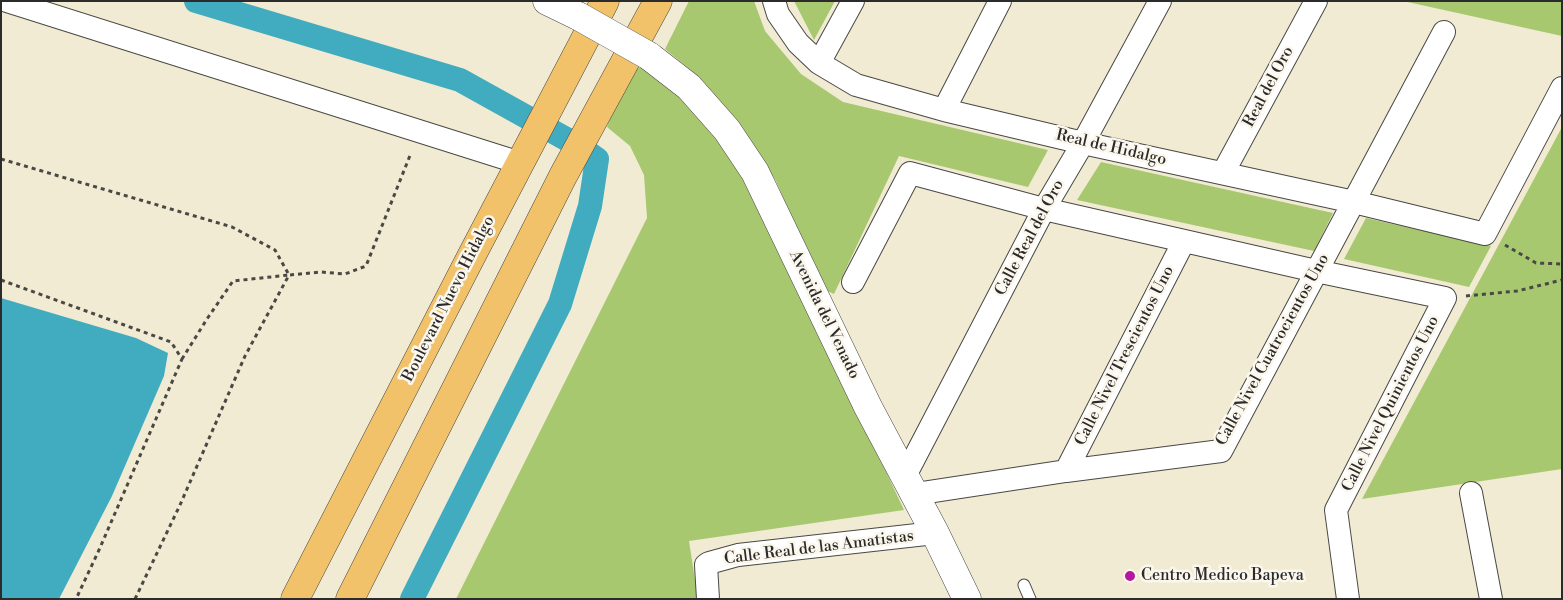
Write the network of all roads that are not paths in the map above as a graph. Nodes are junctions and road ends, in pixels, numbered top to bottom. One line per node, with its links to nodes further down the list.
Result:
1 (7, 1): 15 (street)
2 (547, 1): 23 (street, Avenida del Venado, bridge)
3 (605, 1): 15 (main road, Boulevard Nuevo Hidalgo)
4 (658, 1): 28 (main road)
5 (774, 1): 11 (street, Real de Hidalgo)
6 (853, 1): 11 (street)
7 (1000, 1): 13 (street)
8 (1160, 1): 14 (street, Calle Real del Oro)
9 (1316, 1): 16 (street, Real del Oro)
10 (1444, 32): 17 (street, Calle Nivel Cuatrocientos Uno)
11 (819, 63): 13 (street, Real de Hidalgo)
12 (1562, 88): 17 (street, Real de Hidalgo)
13 (944, 110): 14 (street, Real de Hidalgo)
14 (1083, 143): 16 (street, Real de Hidalgo); 18 (street, Calle Real del Oro)
15 (526, 152): 27 (main road, Boulevard Nuevo Hidalgo)
16 (1223, 173): 17 (street, Real de Hidalgo)
17 (1354, 202): 20 (street, Calle Nivel Cuatrocientos Uno)
18 (1044, 209): 19 (street); 21 (street); 23 (street, Calle Real del Oro)
19 (1184, 241): 20 (street); 22 (street, Calle Nivel Trescientos Uno)
20 (1316, 270): 22 (street, Calle Nivel Cuatrocientos Uno); 32 (street, Calle Nivel Quinientos Uno)
21 (853, 282)
22 (1066, 471): 23 (street, Calle Nivel Cuatrocientos Uno)
23 (910, 485): 25 (street, Avenida del Venado)
24 (1471, 493): 33 (street)
25 (936, 534): 29 (street, Calle Real de las Amatistas); 30 (street, Avenida del Venado)
26 (1024, 585): 31 (lane)
27 (295, 599)
28 (350, 599)
29 (708, 599)
30 (967, 599)
31 (1030, 599)
32 (1348, 599)
33 (1491, 599)

